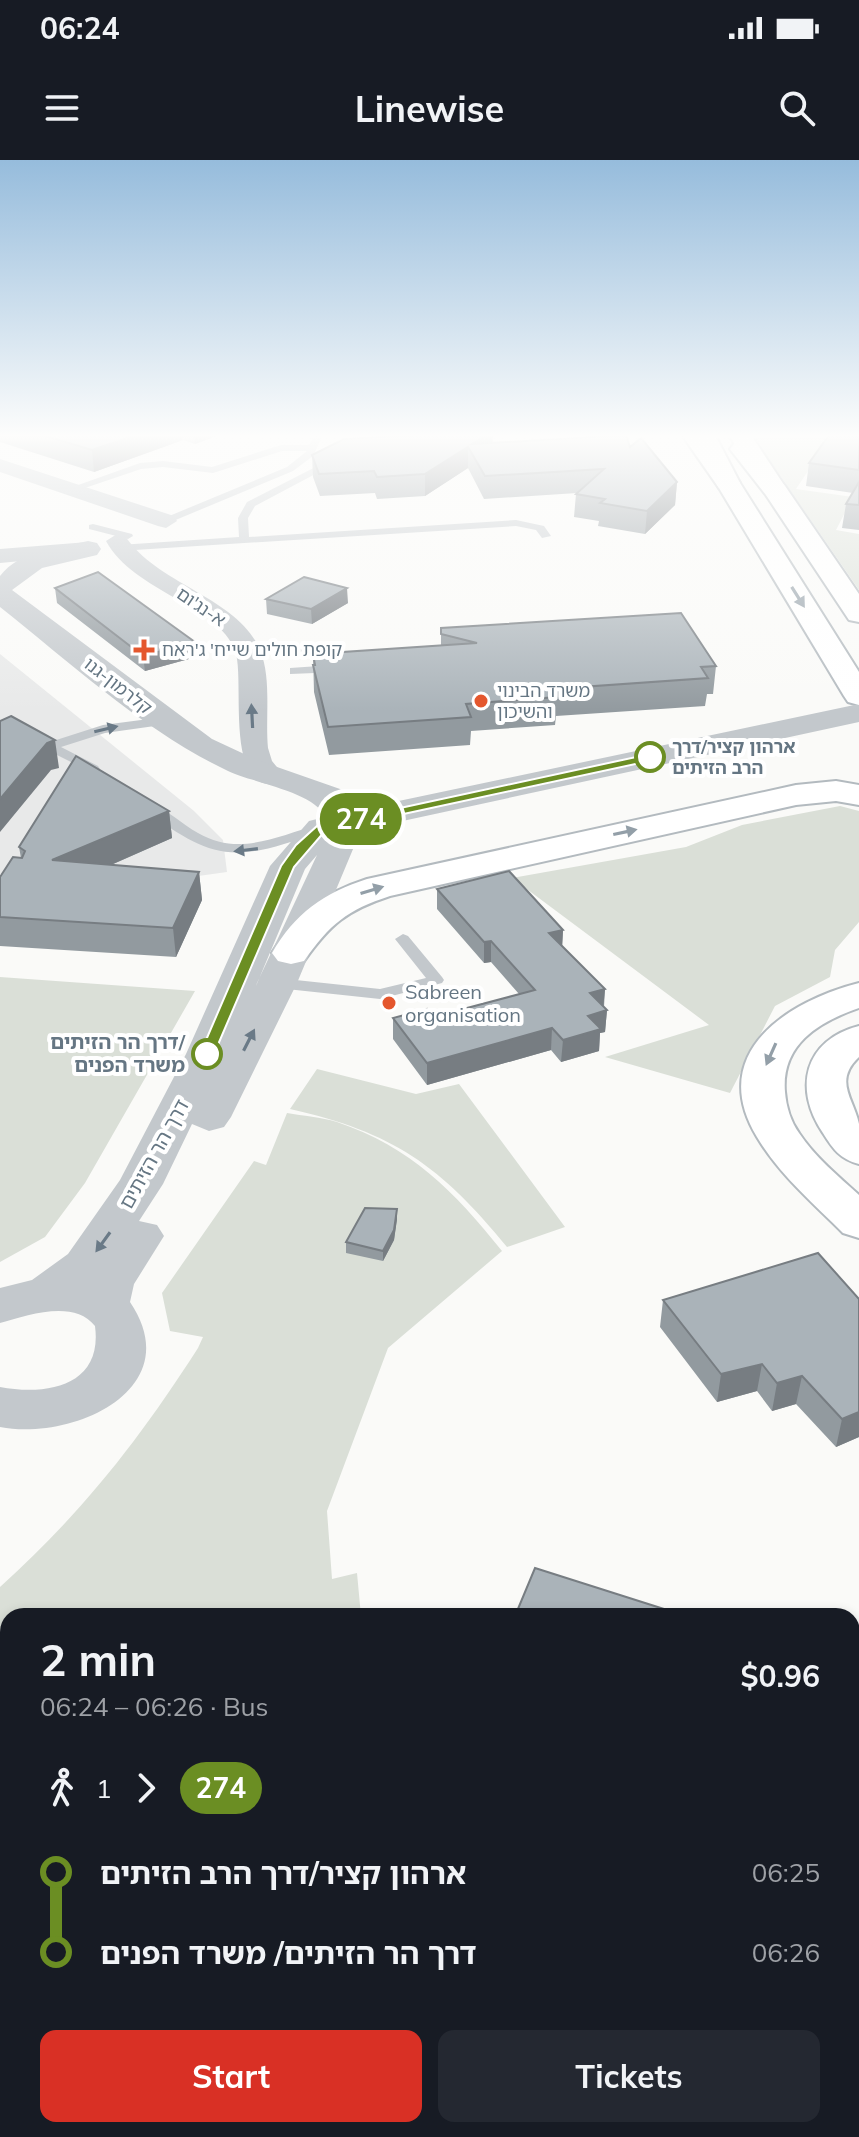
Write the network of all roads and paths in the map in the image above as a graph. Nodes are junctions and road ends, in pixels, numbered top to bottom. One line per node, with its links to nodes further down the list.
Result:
1 (101, 527): 9 (street)
2 (153, 527): 11 (street)
3 (243, 527): 10 (lane)
4 (444, 527): 10 (lane)
5 (536, 527): 8 (lane)
6 (755, 527): 20 (main road, one-way to 20)
7 (800, 527): 15 (main road)
8 (546, 536)
9 (82, 539): 11 (street); 12 (street); 13 (street); 14 (street)
10 (244, 539): 11 (lane)
11 (121, 542): 16 (street, א-נג'ום)
12 (0, 546)
13 (0, 556)
14 (7, 589): 22 (street, קלרמון-גנו)
15 (859, 614)
16 (247, 651): 18 (lane); 28 (street, one-way to 16)
17 (357, 667): 18 (lane)
18 (326, 669): 19 (lane)
19 (294, 671)
20 (859, 696)
21 (859, 713): 31 (street)
22 (164, 721): 25 (lane, one-way to 22); 26 (street, קלרמון-גנו)
23 (0, 731): 25 (lane)
24 (859, 731): 31 (street)
25 (50, 746): 27 (lane)
26 (220, 756): 28 (street, קלרמון-גנו); 31 (street, קלרמון-גנו)
27 (101, 774)
28 (271, 777): 31 (street, קלרמון-גנו)
29 (859, 795): 33 (main road, one-way to 29)
30 (138, 799): 31 (lane, one-way to 30)
31 (333, 819): 33 (street, דרך הר הזיתים); 38 (street, דרך הר הזיתים, one-way to 38)
32 (403, 939): 33 (lane)
33 (284, 968): 40 (street, דרך הר הזיתים, one-way to 33)
34 (849, 996): 37 (main road, one-way to 37)
35 (859, 1038): 36 (main road)
36 (859, 1150)
37 (859, 1222)
38 (49, 1292): 39 (street); 40 (street)
39 (0, 1306)
40 (105, 1307): 41 (street)
41 (2, 1410)

